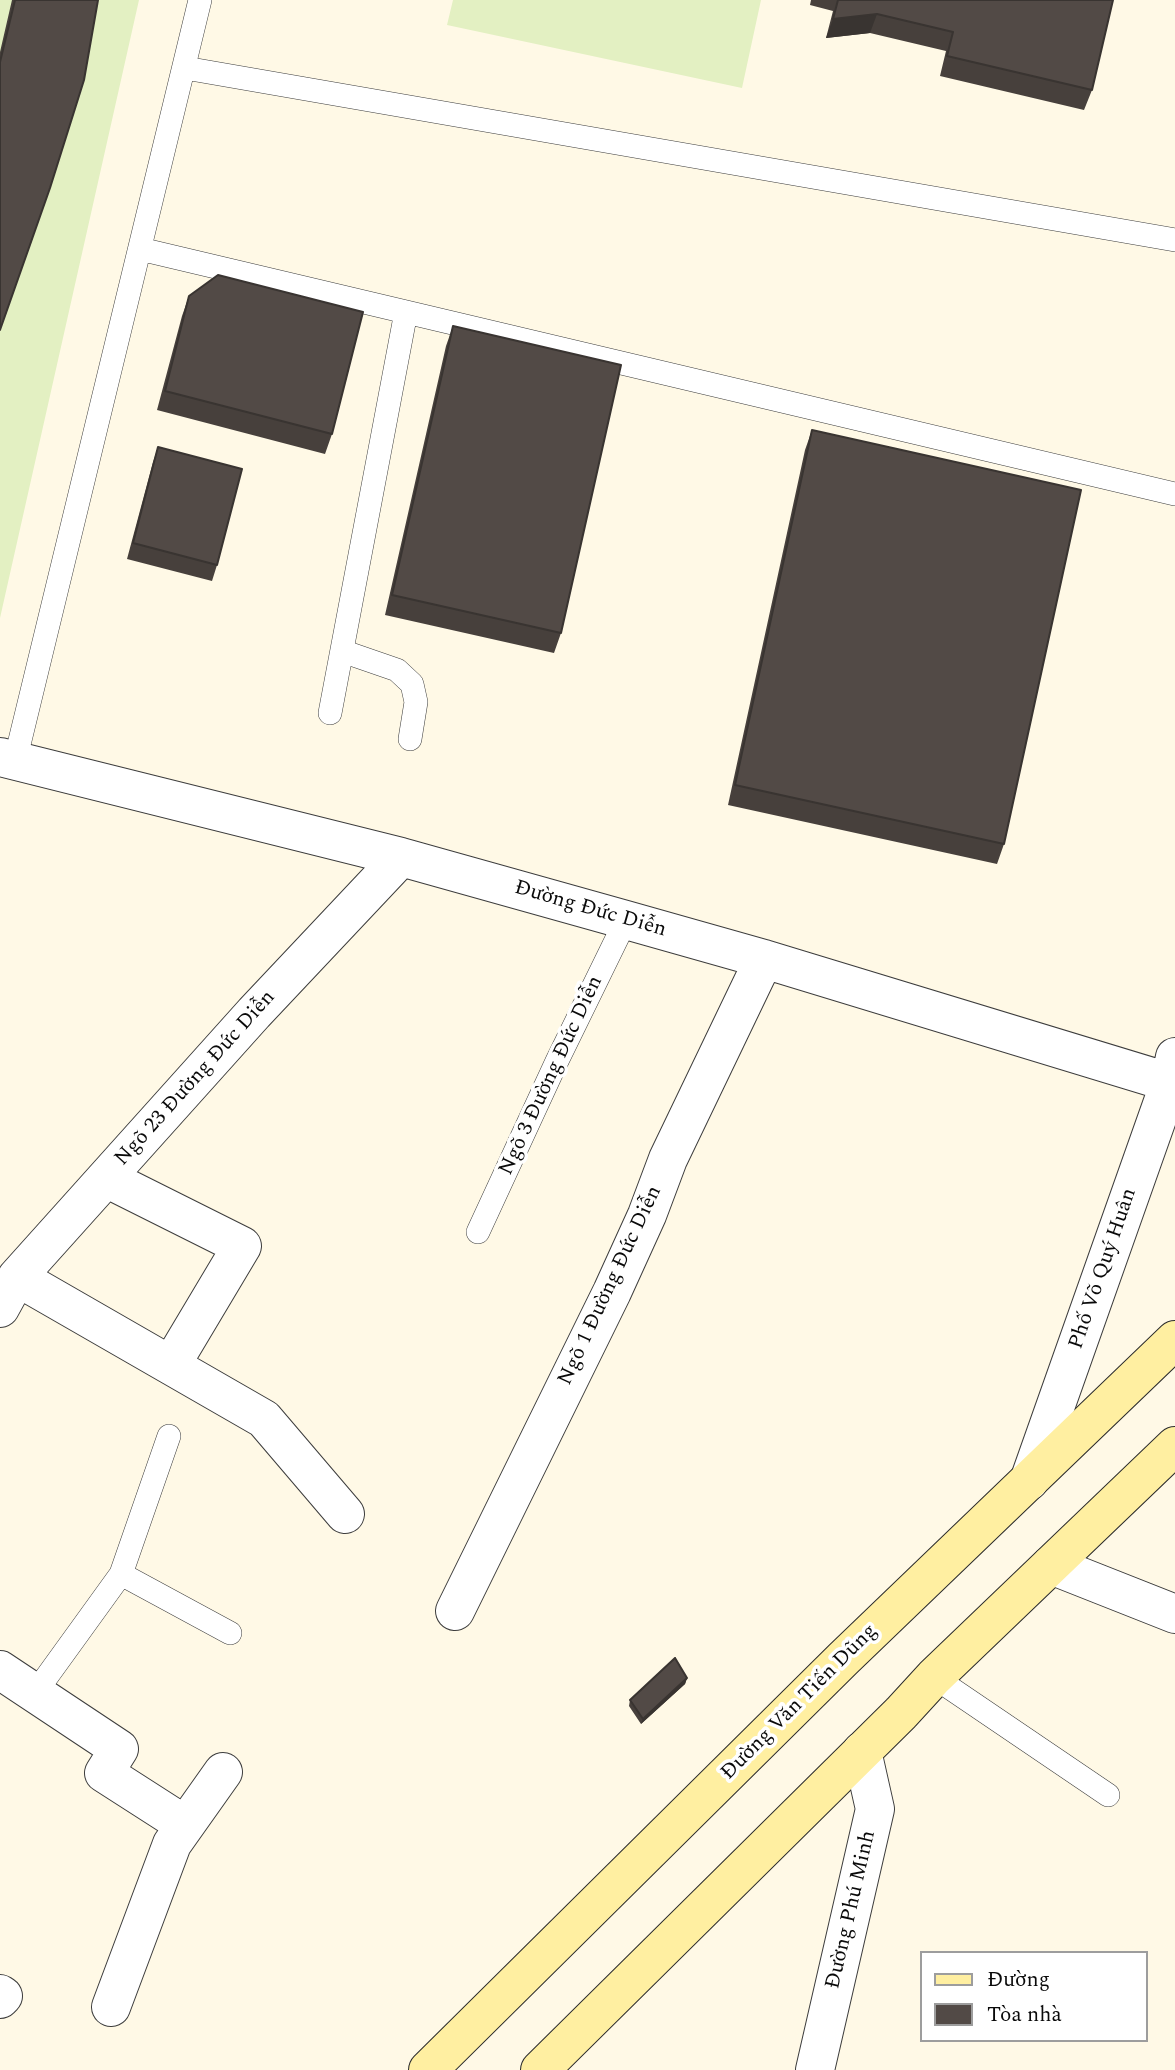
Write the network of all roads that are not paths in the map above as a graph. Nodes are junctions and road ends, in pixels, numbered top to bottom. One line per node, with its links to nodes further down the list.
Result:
1 (200, 0): 2 (lane)
2 (185, 68): 3 (lane); 4 (lane)
3 (1175, 240)
4 (141, 249): 5 (lane); 10 (lane)
5 (406, 312): 6 (lane); 7 (lane)
6 (1175, 495)
7 (342, 651): 8 (lane); 9 (lane)
8 (330, 713)
9 (410, 739)
10 (7, 759): 11 (street, Đường Đức Diễn)
11 (401, 858): 12 (street, Đường Đức Diễn); 15 (street, Ngõ 23 Đường Đức Diễn)
12 (626, 920): 13 (street, Đường Đức Diễn); 16 (lane, Ngõ 3 Đường Đức Diễn)
13 (764, 959): 14 (street, Đường Đức Diễn); 26 (street, Ngõ 1 Đường Đức Diễn)
14 (1173, 1074): 22 (street, Phố Võ Quý Huân)
15 (106, 1178): 17 (street, Ngõ 23 Đường Đức Diễn); 19 (street)
16 (478, 1232)
17 (9, 1292): 19 (street)
18 (1175, 1340): 22 (main road, Đường Văn Tiến Dũng)
19 (171, 1365): 23 (street)
20 (169, 1436): 25 (lane)
21 (1175, 1446): 24 (main road)
22 (1029, 1481): 37 (main road, Đường Văn Tiến Dũng)
23 (345, 1514)
24 (1051, 1565): 27 (street); 30 (main road)
25 (121, 1574): 28 (lane); 31 (lane)
26 (455, 1611)
27 (1175, 1614)
28 (230, 1633)
29 (0, 1670): 31 (street)
30 (934, 1677): 32 (main road); 34 (lane)
31 (35, 1693): 35 (street)
32 (862, 1751): 38 (main road); 39 (street, Đường Phú Minh)
33 (223, 1772): 35 (street)
34 (1108, 1795)
35 (185, 1825): 36 (street)
36 (111, 2007)
37 (428, 2070)
38 (540, 2070)
39 (816, 2070)

